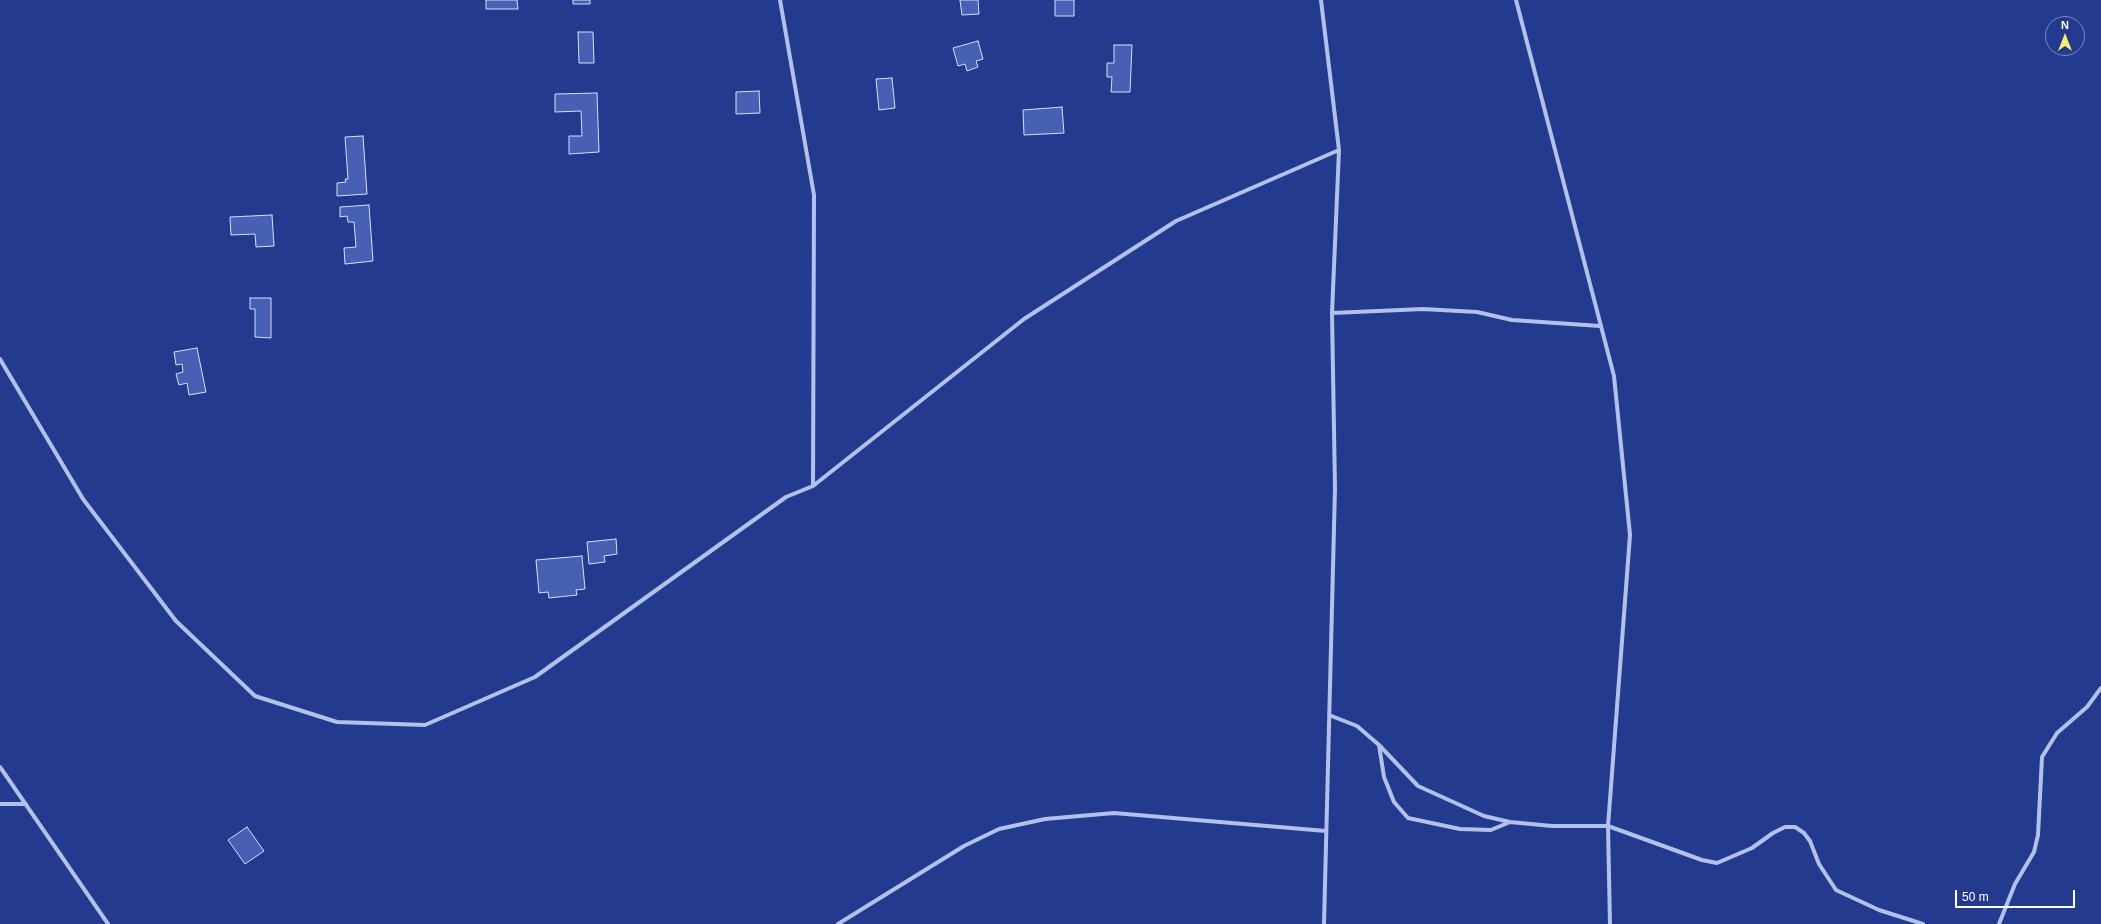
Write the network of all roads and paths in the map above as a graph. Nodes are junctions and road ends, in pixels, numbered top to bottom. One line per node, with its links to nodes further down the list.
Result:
1 (780, 0): 8 (street)
2 (1321, 0): 4 (street)
3 (1516, 0): 6 (street)
4 (1339, 150): 5 (street); 8 (street)
5 (1332, 313): 6 (street); 10 (street)
6 (1600, 326): 16 (street)
7 (0, 359): 8 (street)
8 (813, 486)
9 (2101, 688): 23 (street)
10 (1329, 714): 11 (street); 17 (street)
11 (1379, 745): 15 (street); 15 (street)
12 (0, 767): 14 (street)
13 (0, 804): 14 (street)
14 (26, 804): 18 (street)
15 (1510, 822): 16 (street)
16 (1608, 826): 21 (street); 22 (street)
17 (1326, 831): 19 (street); 20 (street)
18 (108, 924)
19 (838, 924)
20 (1324, 924)
21 (1610, 924)
22 (1923, 924)
23 (1999, 924)

